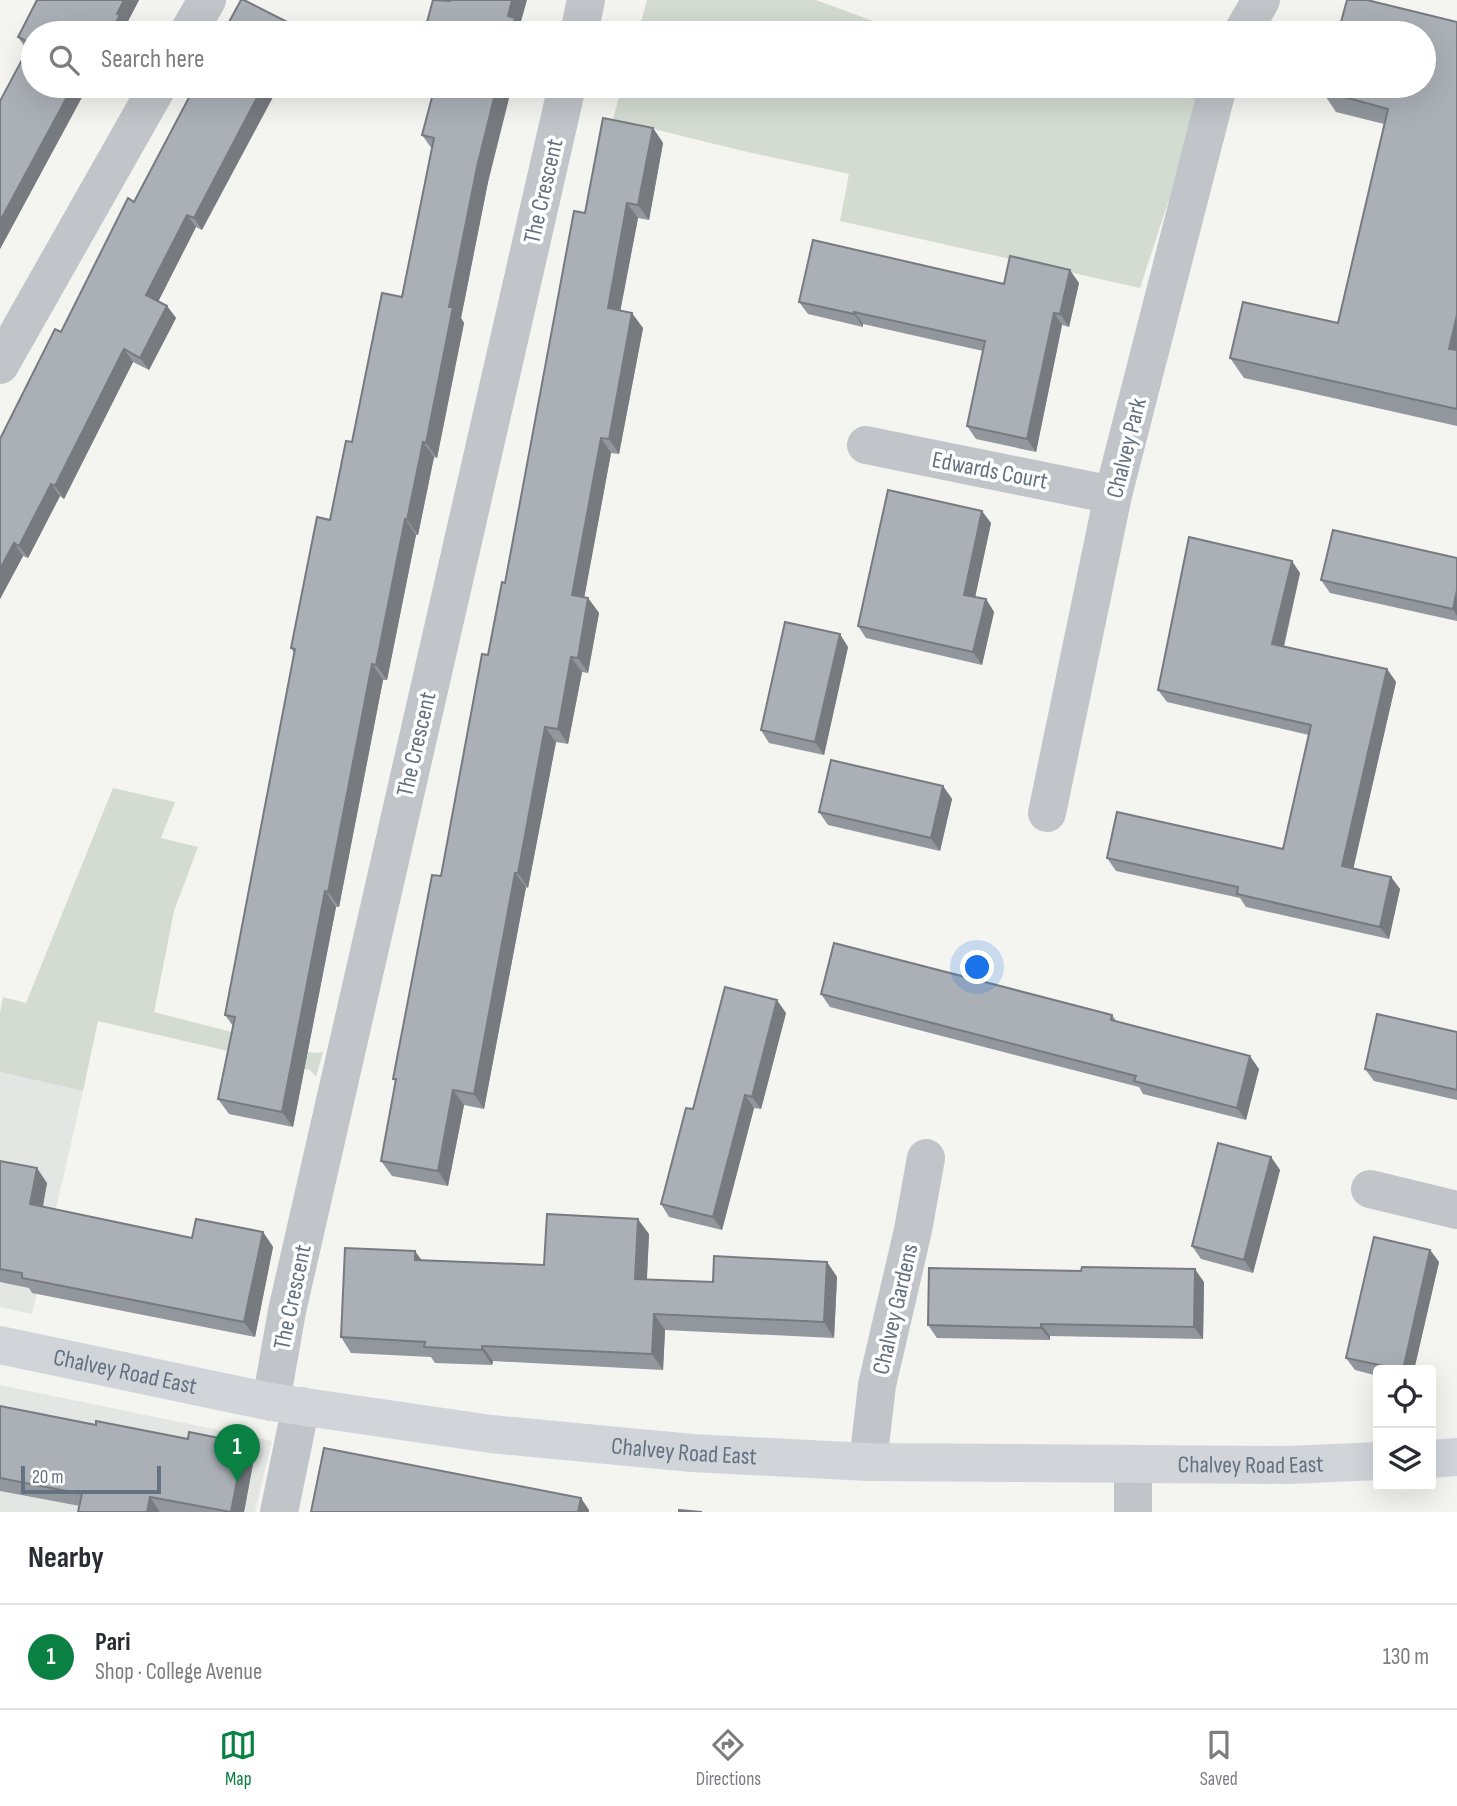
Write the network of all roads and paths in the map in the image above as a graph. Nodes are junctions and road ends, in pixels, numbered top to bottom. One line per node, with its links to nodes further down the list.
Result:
1 (207, 0): 4 (street)
2 (586, 0): 5 (street)
3 (1261, 0): 6 (street)
4 (195, 21)
5 (582, 21)
6 (1249, 21)
7 (152, 98): 10 (street)
8 (564, 98): 18 (street, The Crescent)
9 (1215, 98): 12 (street, Chalvey Park)
10 (0, 365)
11 (866, 445): 12 (street, Edwards Court)
12 (1113, 495): 13 (street, Chalvey Park)
13 (1047, 813)
14 (926, 1158): 22 (street, Chalvey Gardens)
15 (1370, 1189): 16 (street)
16 (1457, 1210)
17 (0, 1345): 18 (street, Chalvey Road East)
18 (286, 1404): 22 (street, Chalvey Road East); 24 (street, The Crescent)
19 (1457, 1458): 20 (street)
20 (1436, 1459)
21 (1373, 1461): 23 (street, Chalvey Road East)
22 (868, 1462): 23 (street, Chalvey Road East)
23 (1133, 1464): 25 (street)
24 (279, 1512)
25 (1133, 1512)

